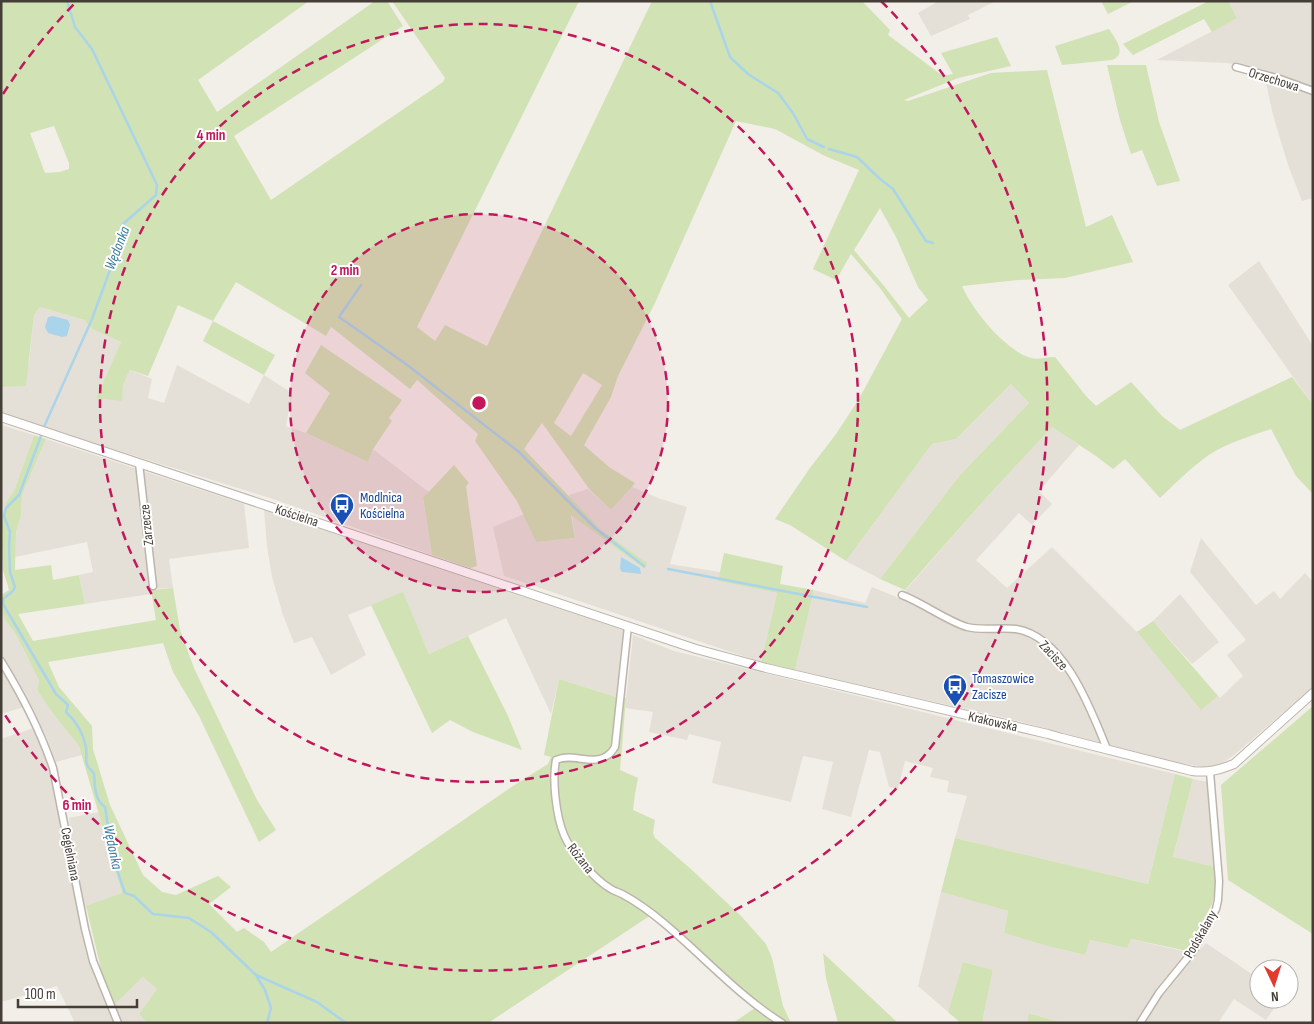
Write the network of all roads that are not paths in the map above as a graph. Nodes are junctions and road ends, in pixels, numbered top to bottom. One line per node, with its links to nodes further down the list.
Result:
1 (1236, 67): 2 (street, Orzechowa)
2 (1313, 91)
3 (1, 417): 4 (street, Kościelna)
4 (139, 464): 5 (street, Zarzecze); 7 (street, Kościelna)
5 (153, 586)
6 (902, 595): 11 (street, Zacisze)
7 (592, 615): 8 (street, Krakowska)
8 (628, 626): 11 (street, Krakowska); 14 (street, Różana)
9 (1, 661): 13 (street, Cegielniana)
10 (1313, 693): 12 (street, Krakowska)
11 (1107, 749): 12 (street, Krakowska)
12 (1210, 772): 15 (street, Podskalany)
13 (118, 1023)
14 (782, 1023)
15 (1140, 1023)

